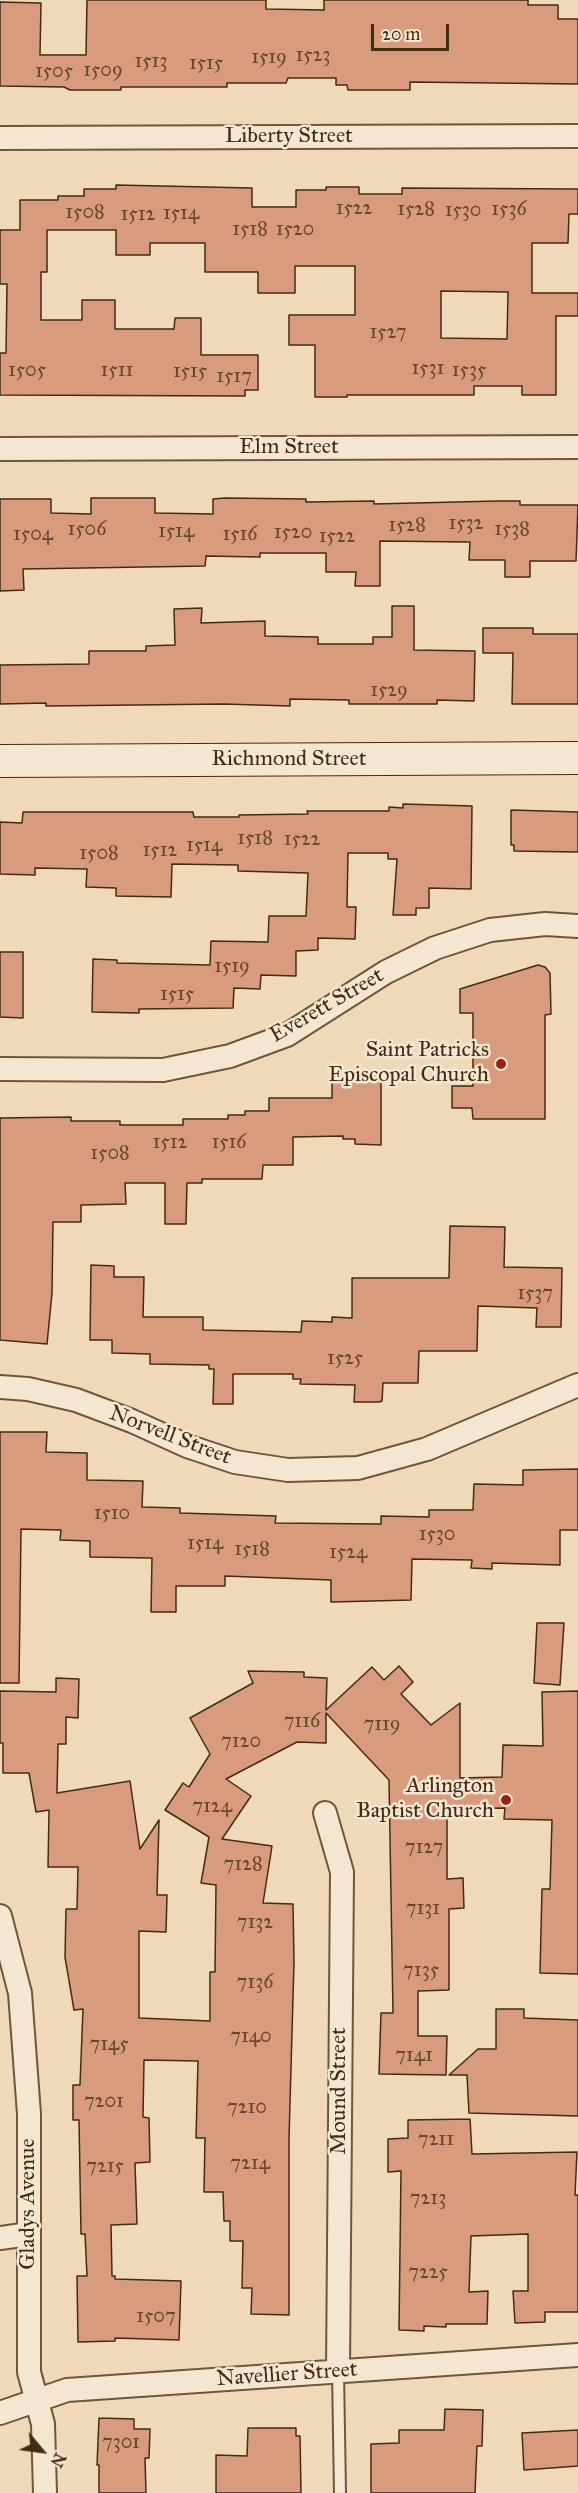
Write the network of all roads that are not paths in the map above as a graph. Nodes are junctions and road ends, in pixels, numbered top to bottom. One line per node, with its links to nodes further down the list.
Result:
1 (578, 136): 2 (street, Liberty Street)
2 (0, 138)
3 (578, 447): 4 (street, Elm Street)
4 (0, 449)
5 (578, 758): 6 (street, Richmond Street)
6 (0, 761)
7 (578, 926): 8 (street, Everett Street)
8 (0, 1069)
9 (578, 1385): 10 (street, Norvell Street)
10 (0, 1387)
11 (325, 1813): 16 (street, Mound Street)
12 (0, 1916): 13 (street, Gladys Avenue)
13 (29, 2234): 14 (street); 17 (street, Gladys Avenue)
14 (0, 2238)
15 (578, 2355): 16 (street, Navellier Street)
16 (338, 2371): 17 (street, Navellier Street); 20 (lane)
17 (37, 2399): 18 (street, Navellier Street); 19 (street, Gladys Avenue)
18 (0, 2413)
19 (45, 2493)
20 (340, 2493)

